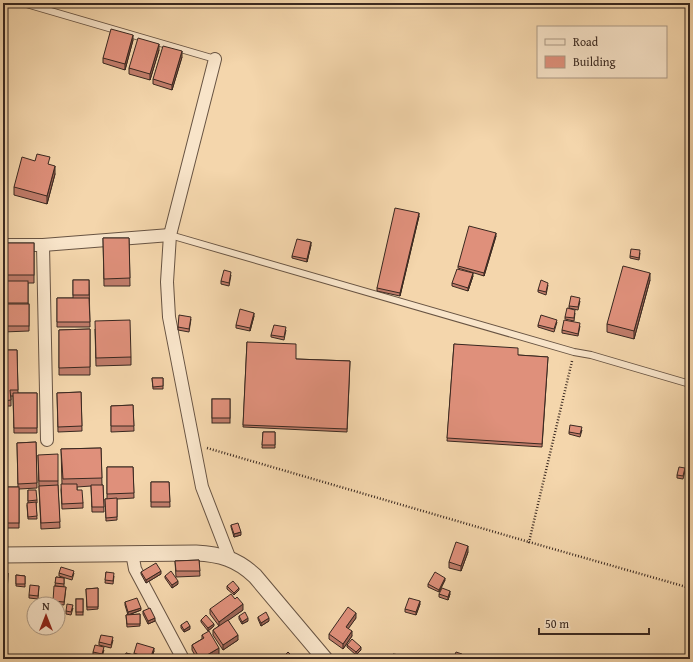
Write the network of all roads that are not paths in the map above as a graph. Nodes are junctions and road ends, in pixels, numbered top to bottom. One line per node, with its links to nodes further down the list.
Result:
1 (23, 3): 2 (lane)
2 (215, 59): 3 (street)
3 (170, 235): 5 (street); 6 (lane); 10 (street)
4 (3, 245): 5 (street)
5 (43, 245): 7 (street)
6 (690, 384)
7 (47, 440)
8 (132, 553): 9 (street); 10 (street); 11 (street)
9 (3, 555)
10 (228, 557): 12 (street)
11 (183, 659)
12 (325, 659)

